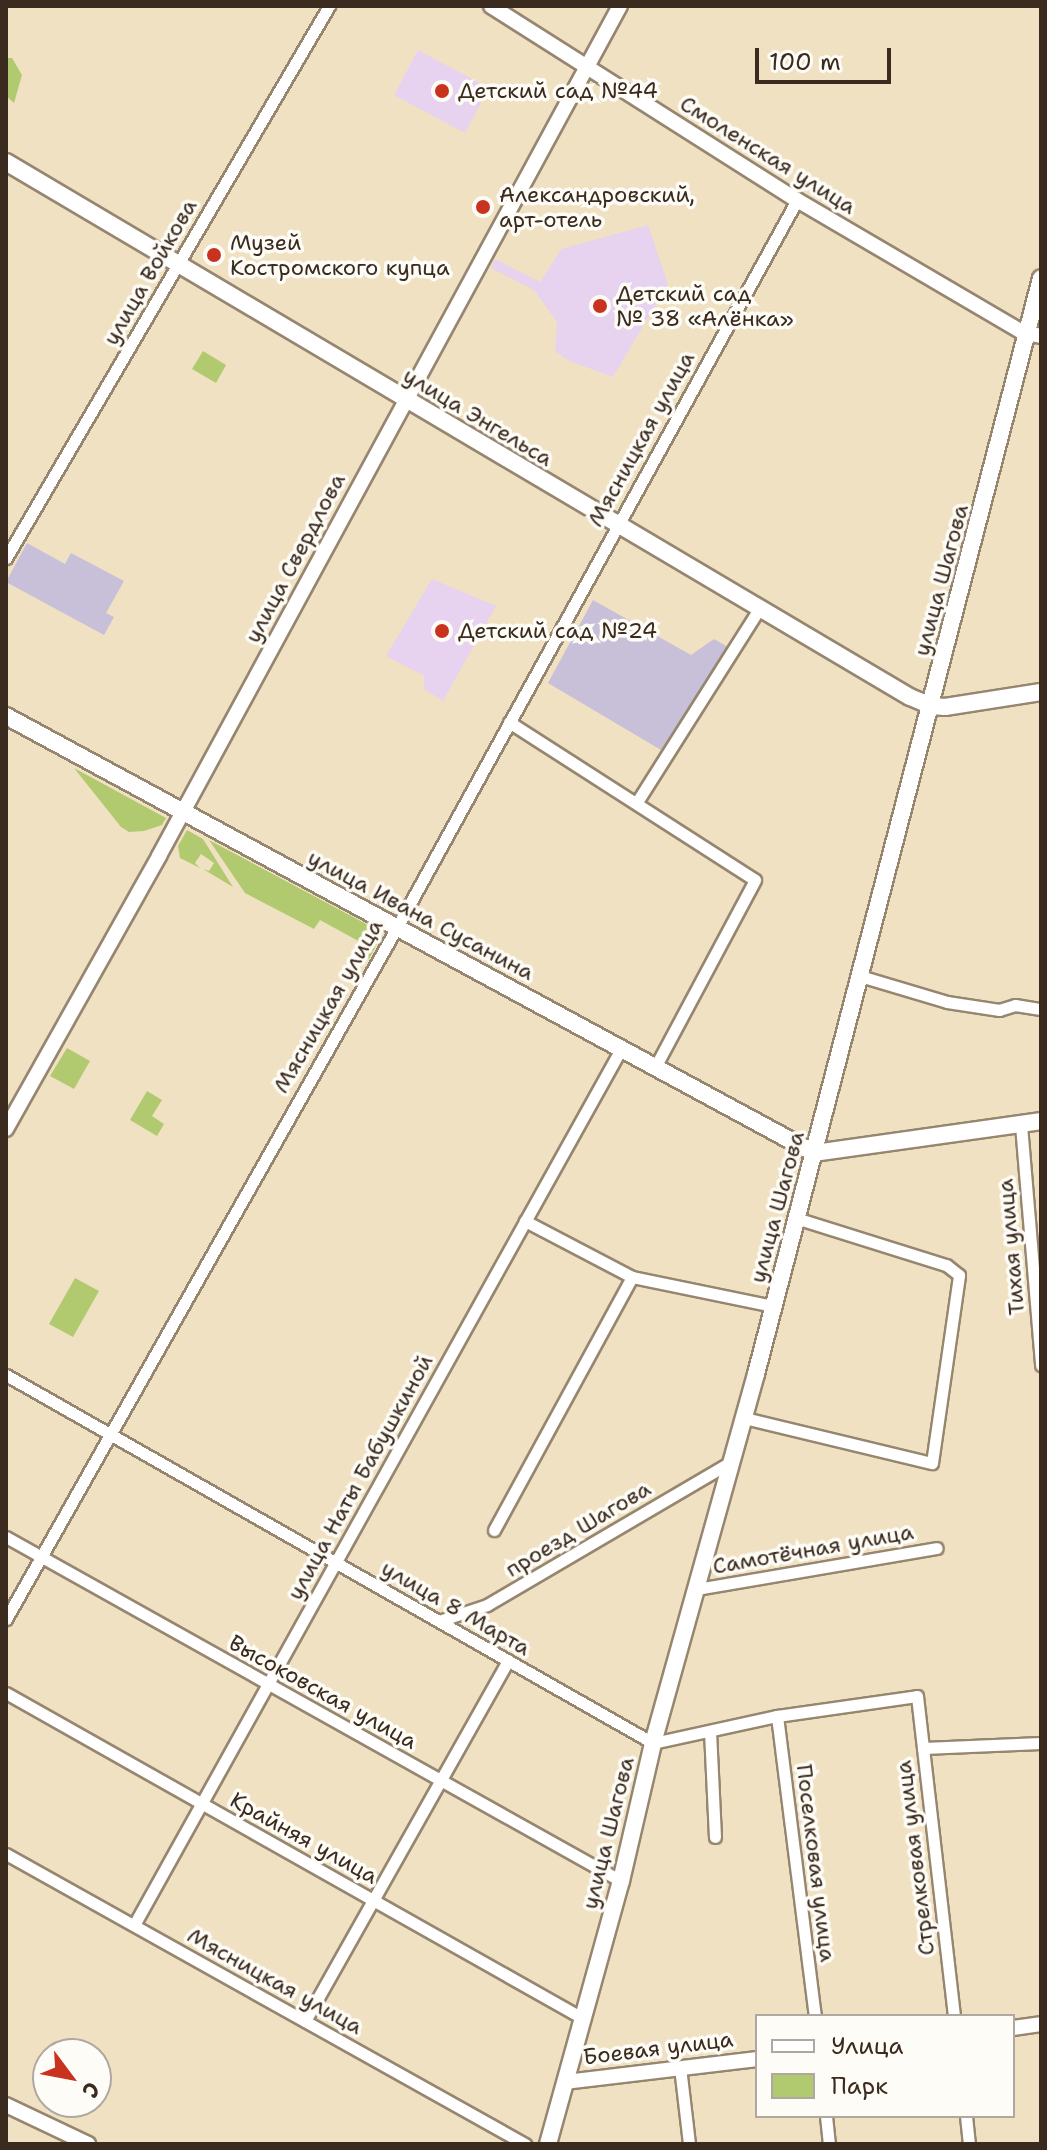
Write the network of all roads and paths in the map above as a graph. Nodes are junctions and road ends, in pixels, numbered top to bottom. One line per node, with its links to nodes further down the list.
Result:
1 (329, 6): 7 (street, улица Войкова)
2 (491, 6): 4 (street, Смоленская улица)
3 (620, 6): 4 (street, улица Свердлова)
4 (584, 67): 6 (street, Смоленская улица); 10 (street, улица Свердлова)
5 (6, 162): 7 (main road, улица Энгельса)
6 (797, 200): 9 (street, Смоленская улица); 11 (street, Мясницкая улица)
7 (180, 264): 10 (main road, улица Энгельса); 12 (street, улица Войкова)
8 (1041, 278): 9 (main road, улица Шагова)
9 (1034, 335): 15 (main road, улица Шагова)
10 (405, 400): 11 (main road, улица Энгельса); 19 (street, улица Свердлова)
11 (616, 524): 13 (main road, улица Энгельса); 17 (street, Мясницкая улица)
12 (6, 558)
13 (759, 609): 15 (main road, улица Энгельса); 18 (street)
14 (1041, 692): 15 (main road)
15 (931, 706): 21 (main road, улица Шагова)
16 (6, 716): 19 (main road, улица Ивана Сусанина)
17 (509, 722): 18 (street); 20 (street, Мясницкая улица)
18 (637, 802): 24 (street)
19 (183, 812): 20 (main road, улица Ивана Сусанина); 27 (street, улица Свердлова)
20 (397, 927): 23 (main road, улица Ивана Сусанина); 36 (street, Мясницкая улица)
21 (860, 976): 22 (street); 28 (main road, улица Шагова)
22 (1041, 1009)
23 (621, 1049): 24 (main road, улица Ивана Сусанина); 30 (street, улица Наты Бабушкиной)
24 (655, 1067): 28 (main road, улица Ивана Сусанина)
25 (1041, 1121): 26 (main road)
26 (1021, 1125): 28 (main road); 33 (street, Тихая улица)
27 (6, 1129)
28 (814, 1153): 29 (main road, улица Шагова)
29 (796, 1218): 32 (main road, улица Шагова); 35 (street)
30 (525, 1221): 31 (street); 42 (street, улица Наты Бабушкиной)
31 (632, 1277): 32 (street); 38 (street)
32 (773, 1306): 35 (main road, улица Шагова)
33 (1041, 1365)
34 (6, 1375): 36 (street, улица 8 Марта)
35 (744, 1418): 37 (main road, улица Шагова)
36 (110, 1434): 41 (street, Мясницкая улица); 42 (street, улица 8 Марта)
37 (732, 1460): 43 (main road, улица Шагова); 45 (street, проезд Шагова)
38 (494, 1530)
39 (6, 1537): 41 (street, Высоковская улица)
40 (937, 1548): 43 (street, Самотёчная улица)
41 (41, 1557): 44 (street, Мясницкая улица); 47 (street, Высоковская улица)
42 (335, 1562): 45 (street, улица 8 Марта); 47 (street, улица Наты Бабушкиной)
43 (697, 1589): 51 (main road, улица Шагова)
44 (6, 1619)
45 (439, 1621): 46 (street, улица 8 Марта)
46 (508, 1660): 51 (street, улица 8 Марта); 54 (street)
47 (268, 1684): 54 (street, Высоковская улица); 55 (street, улица Наты Бабушкиной)
48 (6, 1693): 55 (street, Крайняя улица)
49 (777, 1716): 50 (street); 53 (street, Стрелковая улица); 61 (street, Поселковая улица)
50 (710, 1731): 51 (street); 56 (street)
51 (653, 1743): 58 (main road, улица Шагова)
52 (1041, 1743): 53 (street)
53 (923, 1748): 62 (street, Стрелковая улица)
54 (440, 1780): 58 (street, Высоковская улица); 59 (street)
55 (201, 1803): 59 (street, Крайняя улица); 60 (street, улица Наты Бабушкиной)
56 (715, 1837)
57 (6, 1854): 60 (street, Мясницкая улица)
58 (621, 1881): 63 (main road, улица Шагова)
59 (372, 1899): 63 (street, Крайняя улица); 64 (street)
60 (134, 1925): 64 (street, Мясницкая улица)
61 (815, 2014)
62 (954, 2014)
63 (582, 2018): 69 (main road, улица Шагова)
64 (305, 2021): 74 (street, Мясницкая улица)
65 (1041, 2024): 66 (street)
66 (1015, 2028)
67 (755, 2059): 68 (street, Боевая улица)
68 (680, 2067): 69 (street, Боевая улица); 76 (street)
69 (565, 2082): 75 (main road, улица Шагова)
70 (6, 2105): 73 (street)
71 (826, 2118): 77 (street)
72 (966, 2118): 78 (street)
73 (88, 2144)
74 (525, 2144)
75 (548, 2144)
76 (689, 2144)
77 (829, 2144)
78 (969, 2144)

